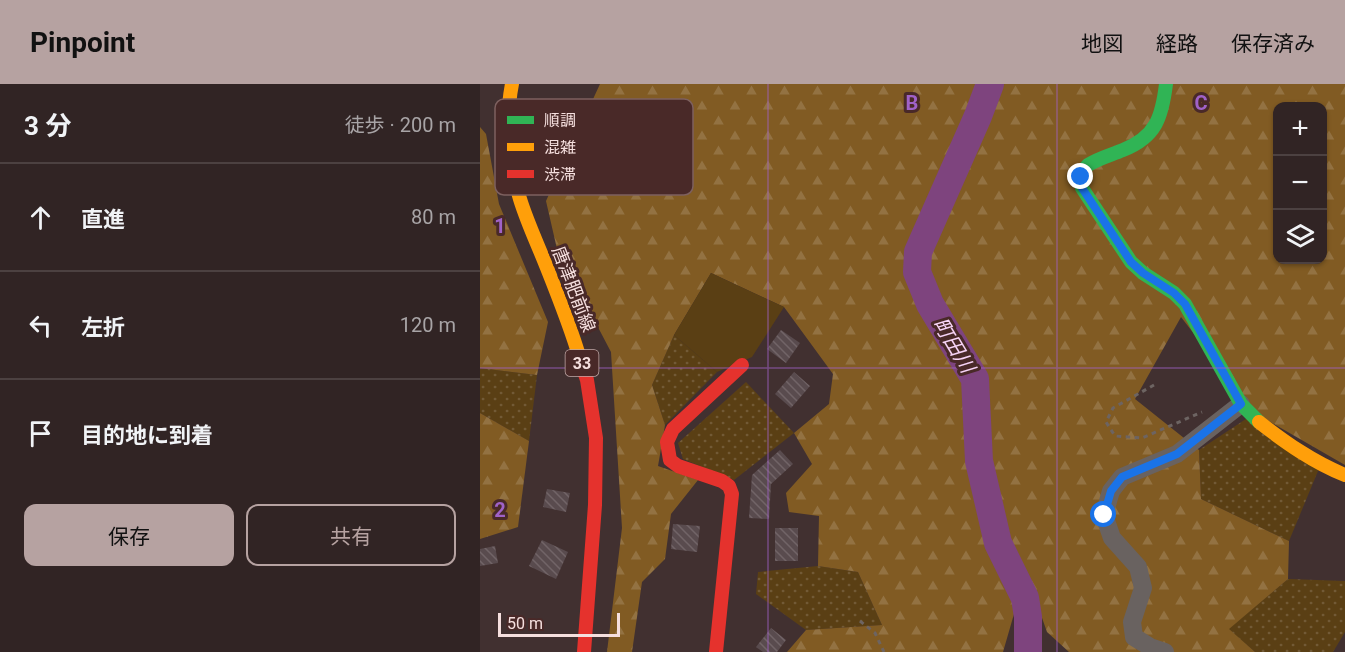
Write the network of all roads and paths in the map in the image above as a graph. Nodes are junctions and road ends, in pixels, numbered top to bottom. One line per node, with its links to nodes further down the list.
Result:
1 (512, 84): 3 (street, 唐津肥前線 / 33)
2 (1166, 84): 7 (street)
3 (510, 99)
4 (519, 195): 11 (street, 唐津肥前線 / 33)
5 (742, 365): 12 (street)
6 (1154, 385): 8 (path)
7 (1241, 404): 9 (street); 14 (street)
8 (1204, 411)
9 (1345, 475)
10 (860, 621): 13 (path)
11 (584, 652)
12 (716, 652)
13 (884, 652)
14 (1165, 652)

